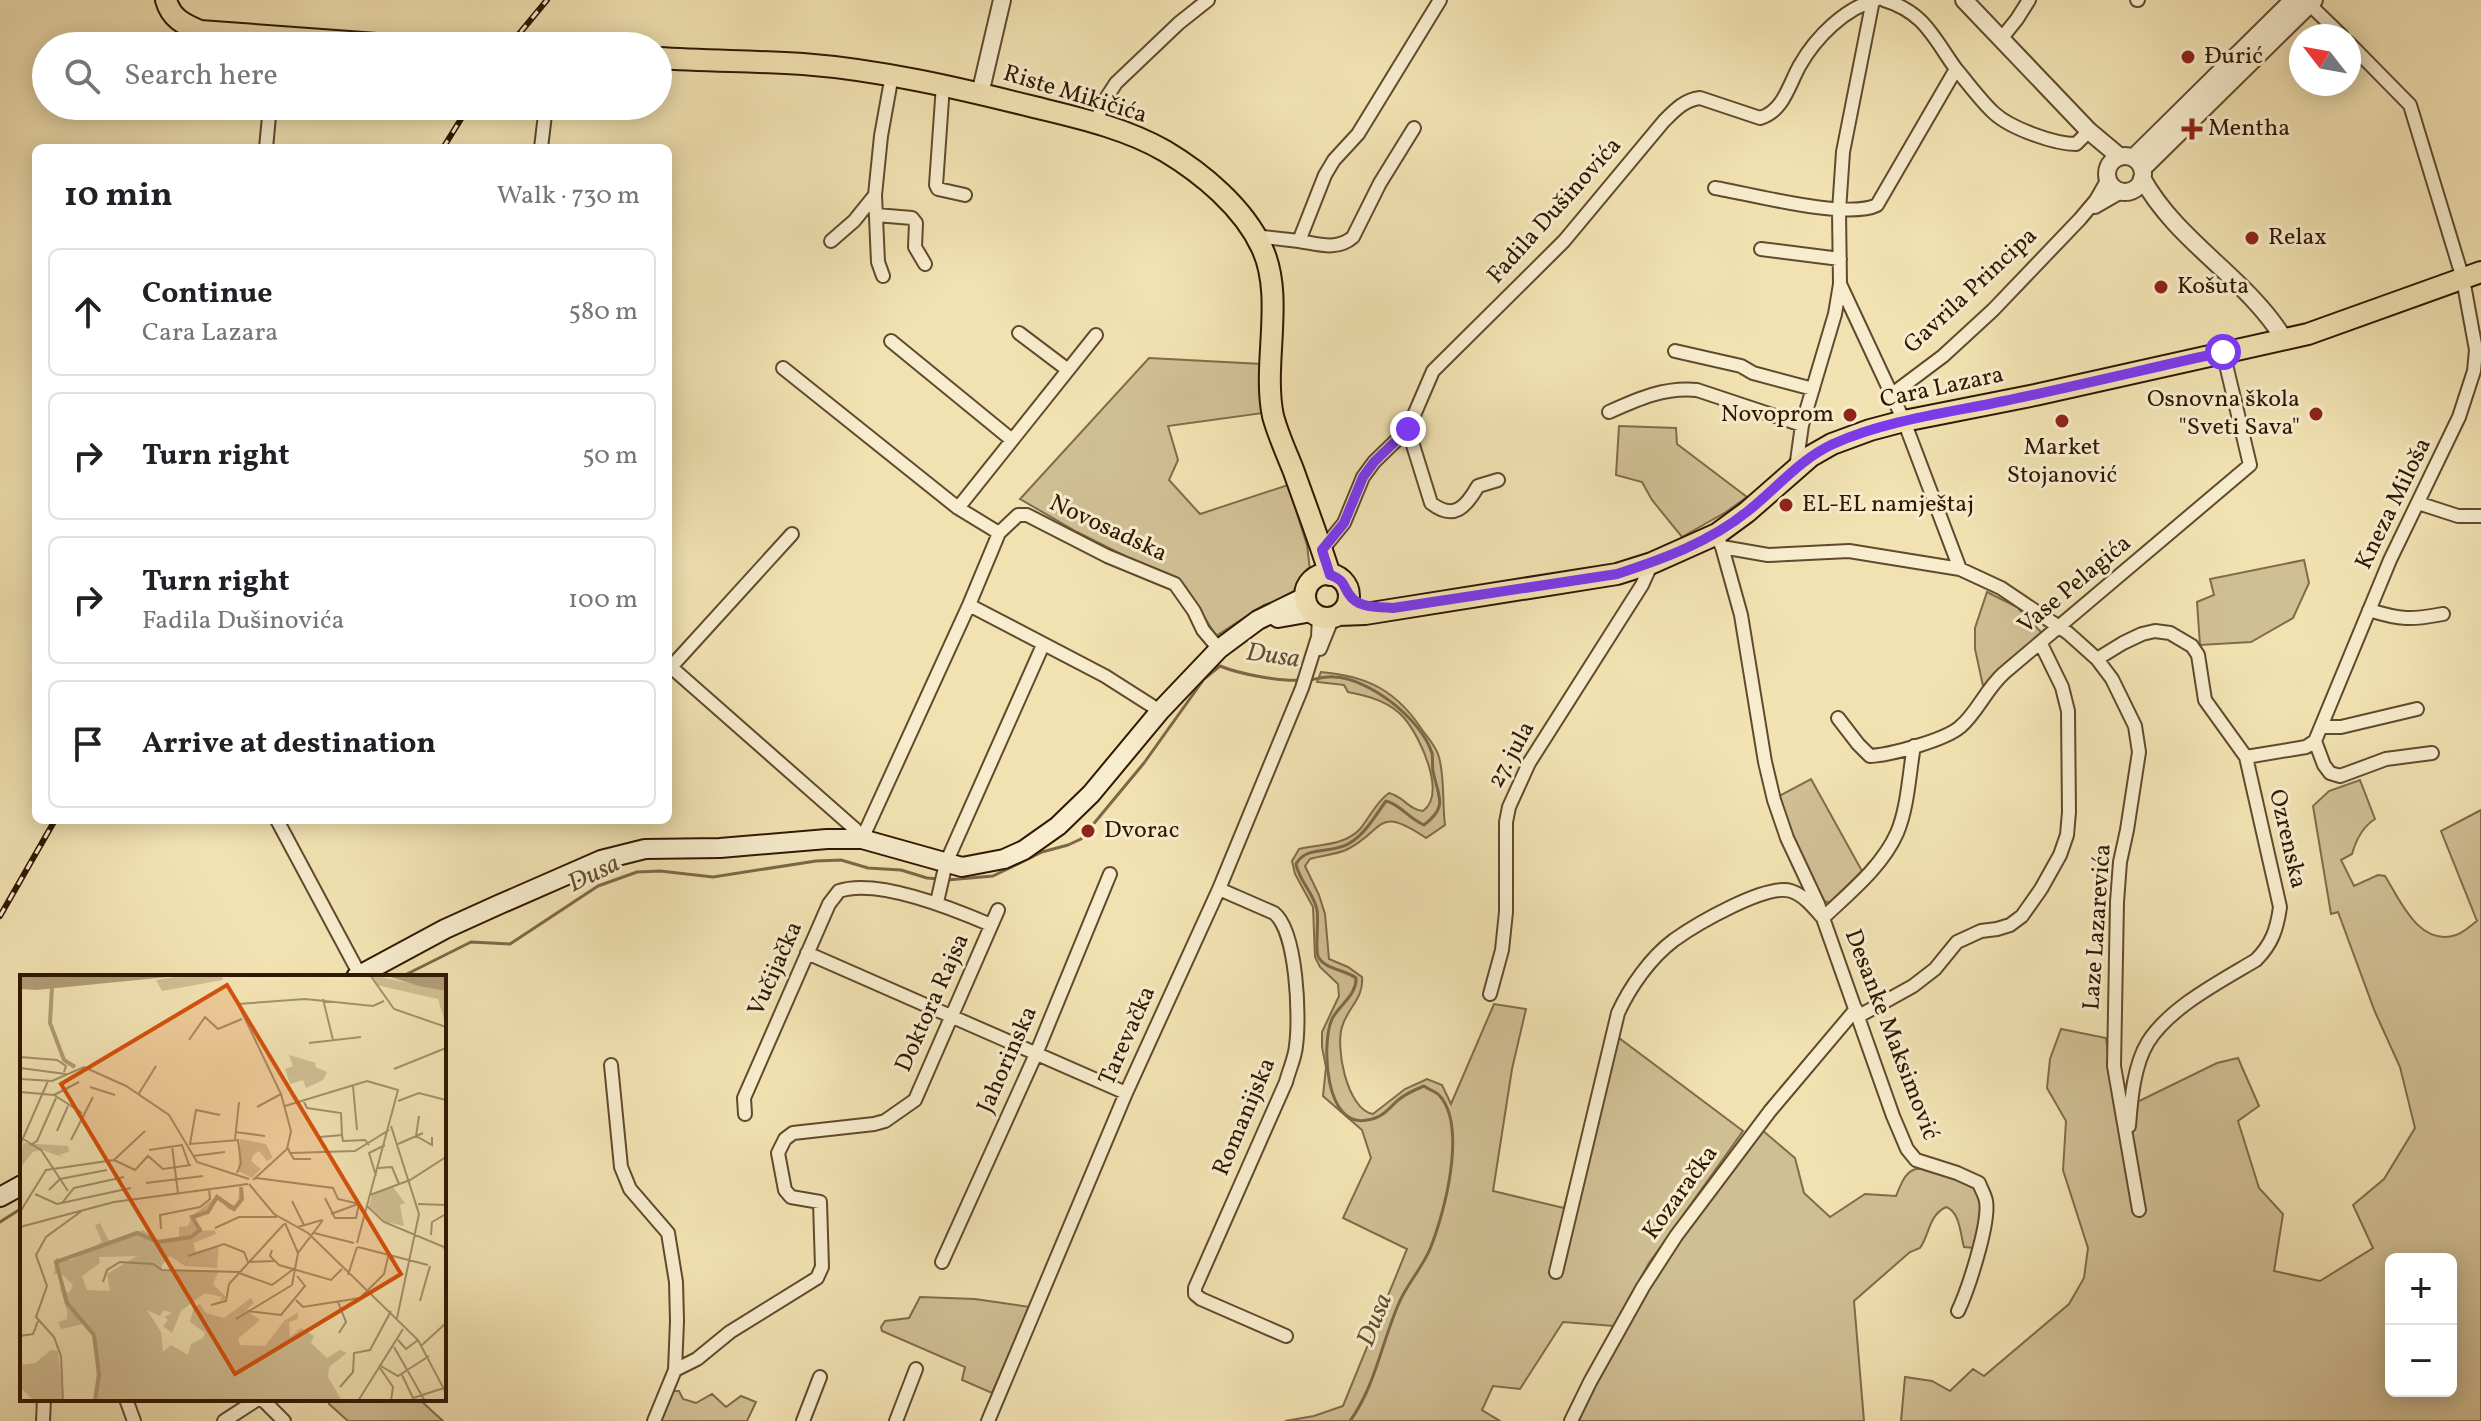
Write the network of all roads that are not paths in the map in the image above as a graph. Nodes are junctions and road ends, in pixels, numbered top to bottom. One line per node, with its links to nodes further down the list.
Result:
1 (166, 0): 11 (main road)
2 (1002, 0): 18 (street)
3 (1208, 0): 21 (street)
4 (1440, 0): 37 (street)
5 (1874, 0): 31 (street); 57 (street, Fadila Dušinovića)
6 (1884, 0): 15 (street)
7 (1964, 0): 12 (street)
8 (2029, 0): 12 (street)
9 (2305, 1): 10 (street); 26 (street, Gavrila Principa)
10 (2329, 24)
11 (207, 32)
12 (2001, 39): 23 (street)
13 (2361, 55): 42 (street, Kneza Miloša)
14 (672, 59): 16 (main road, Riste Mikičića)
15 (1956, 69): 23 (street); 31 (street)
16 (892, 75): 17 (main road, Riste Mikičića); 29 (street)
17 (943, 85): 18 (main road, Riste Mikičića); 30 (street)
18 (980, 94): 21 (main road, Riste Mikičića)
19 (269, 120): 24 (street)
20 (544, 120): 25 (street)
21 (1096, 123): 35 (main road, Riste Mikičića)
22 (1414, 128): 37 (street)
23 (2089, 131): 26 (street)
24 (266, 144)
25 (541, 144)
26 (2126, 168): 28 (street); 28 (street); 33 (street); 34 (street, Gavrila Principa)
27 (1715, 188): 31 (street)
28 (2126, 191): 33 (street); 34 (street, Gavrila Principa)
29 (875, 195): 32 (street); 36 (street)
30 (965, 195)
31 (1839, 211): 39 (street)
32 (876, 215): 40 (street); 41 (street)
33 (2169, 217): 46 (street)
34 (2080, 219): 53 (street, Gavrila Principa)
35 (1255, 236): 37 (street); 63 (main road, Riste Mikičića)
36 (831, 241)
37 (1299, 241)
38 (1761, 249): 39 (street)
39 (1840, 259): 43 (street)
40 (925, 264)
41 (883, 276)
42 (2472, 276): 46 (main road, Cara Lazara); 61 (street, Kneza Miloša)
43 (1840, 284): 52 (street); 53 (street)
44 (1019, 333): 51 (street)
45 (1096, 335): 51 (street)
46 (2284, 339): 49 (main road, Cara Lazara)
47 (891, 341): 58 (street)
48 (1675, 351): 52 (street)
49 (2223, 352): 55 (main road, Cara Lazara); 76 (street, Vase Pelagića)
50 (783, 368): 62 (street)
51 (1068, 370): 58 (street)
52 (1813, 389): 56 (street)
53 (1891, 395): 55 (street)
54 (1609, 412): 56 (street)
55 (1904, 421): 59 (main road, Cara Lazara); 70 (street)
56 (1802, 425): 59 (street)
57 (1408, 429): 60 (street); 68 (street, Fadila Dušinovića)
58 (1012, 440): 62 (street)
59 (1796, 468): 67 (main road, Cara Lazara)
60 (1498, 480)
61 (2418, 503): 64 (street); 74 (street, Kneza Miloša)
62 (958, 508): 65 (street)
63 (1309, 511): 68 (main road, Riste Mikičića); 71 (main road, Riste Mikičića)
64 (2481, 516)
65 (999, 533): 72 (street); 79 (street, Novosadska)
66 (792, 534): 81 (street)
67 (1719, 541): 69 (main road, Cara Lazara); 70 (street, Laze Lazarevića); 99 (street, Desanke Maksimović)
68 (1322, 550): 71 (main road, Riste Mikičića)
69 (1652, 563): 73 (main road, Cara Lazara); 104 (street, 27. jula)
70 (1960, 569): 76 (street, Laze Lazarevića)
71 (1321, 602): 73 (main road, Cara Lazara); 73 (main road, Cara Lazara); 79 (main road); 95 (street, Tarevačka)
72 (969, 605): 78 (street); 92 (street)
73 (1393, 608)
74 (2369, 610): 75 (street); 86 (street, Kneza Miloša)
75 (2443, 614)
76 (2058, 627): 77 (street, Vase Pelagića); 80 (street, Laze Lazarevića)
77 (2041, 644): 88 (street, Vase Pelagića); 105 (street, Kozaračka)
78 (1043, 645): 84 (street); 93 (street)
79 (1219, 649): 84 (main road)
80 (2097, 659): 90 (street, Ozrenska); 111 (street, Laze Lazarevića)
81 (672, 666)
82 (672, 668): 92 (street)
83 (2417, 709): 86 (street)
84 (1160, 711): 93 (main road)
85 (1838, 718): 88 (street, Vase Pelagića)
86 (2322, 727): 87 (street, Kneza Miloša)
87 (2315, 741): 89 (street); 90 (street)
88 (1914, 746): 99 (street)
89 (2432, 753)
90 (2246, 757): 111 (street, Ozrenska)
91 (279, 824): 102 (street)
92 (862, 839): 93 (main road); 103 (main road)
93 (946, 867): 97 (street)
94 (1110, 874): 107 (street, Jahorinska)
95 (1219, 889): 109 (street, Tarevačka); 118 (street, Romanijska)
96 (887, 892): 97 (street, Doktora Rajsa); 101 (street, Vučijačka)
97 (938, 898): 100 (street, Doktora Rajsa)
98 (998, 910): 100 (street, Doktora Rajsa)
99 (1823, 918): 105 (street, Desanke Maksimović); 116 (street, Desanke Maksimović)
100 (991, 925): 106 (street, Doktora Rajsa)
101 (807, 953): 106 (street); 110 (street, Vučijačka)
102 (357, 975)
103 (360, 975)
104 (1490, 994)
105 (1857, 1013): 117 (street, Desanke Maksimović); 134 (street, Kozaračka)
106 (953, 1015): 107 (street); 120 (street, Doktora Rajsa)
107 (1036, 1054): 109 (street); 115 (street, Jahorinska)
108 (611, 1065): 120 (street)
109 (1126, 1093): 133 (street, Tarevačka)
110 (745, 1114)
111 (2127, 1146): 114 (street, Laze Lazarevića)
112 (20, 1186): 113 (main road)
113 (0, 1197)
114 (2139, 1210)
115 (942, 1262)
116 (1556, 1272)
117 (1958, 1311)
118 (1286, 1336)
119 (916, 1369): 132 (street)
120 (675, 1370): 130 (street)
121 (820, 1377): 131 (street)
122 (44, 1401): 126 (street)
123 (127, 1401): 127 (street)
124 (257, 1401): 128 (street)
125 (262, 1401): 129 (street)
126 (43, 1421)
127 (134, 1421)
128 (224, 1421)
129 (284, 1421)
130 (654, 1421)
131 (803, 1421)
132 (896, 1421)
133 (988, 1421)
134 (1571, 1421)

